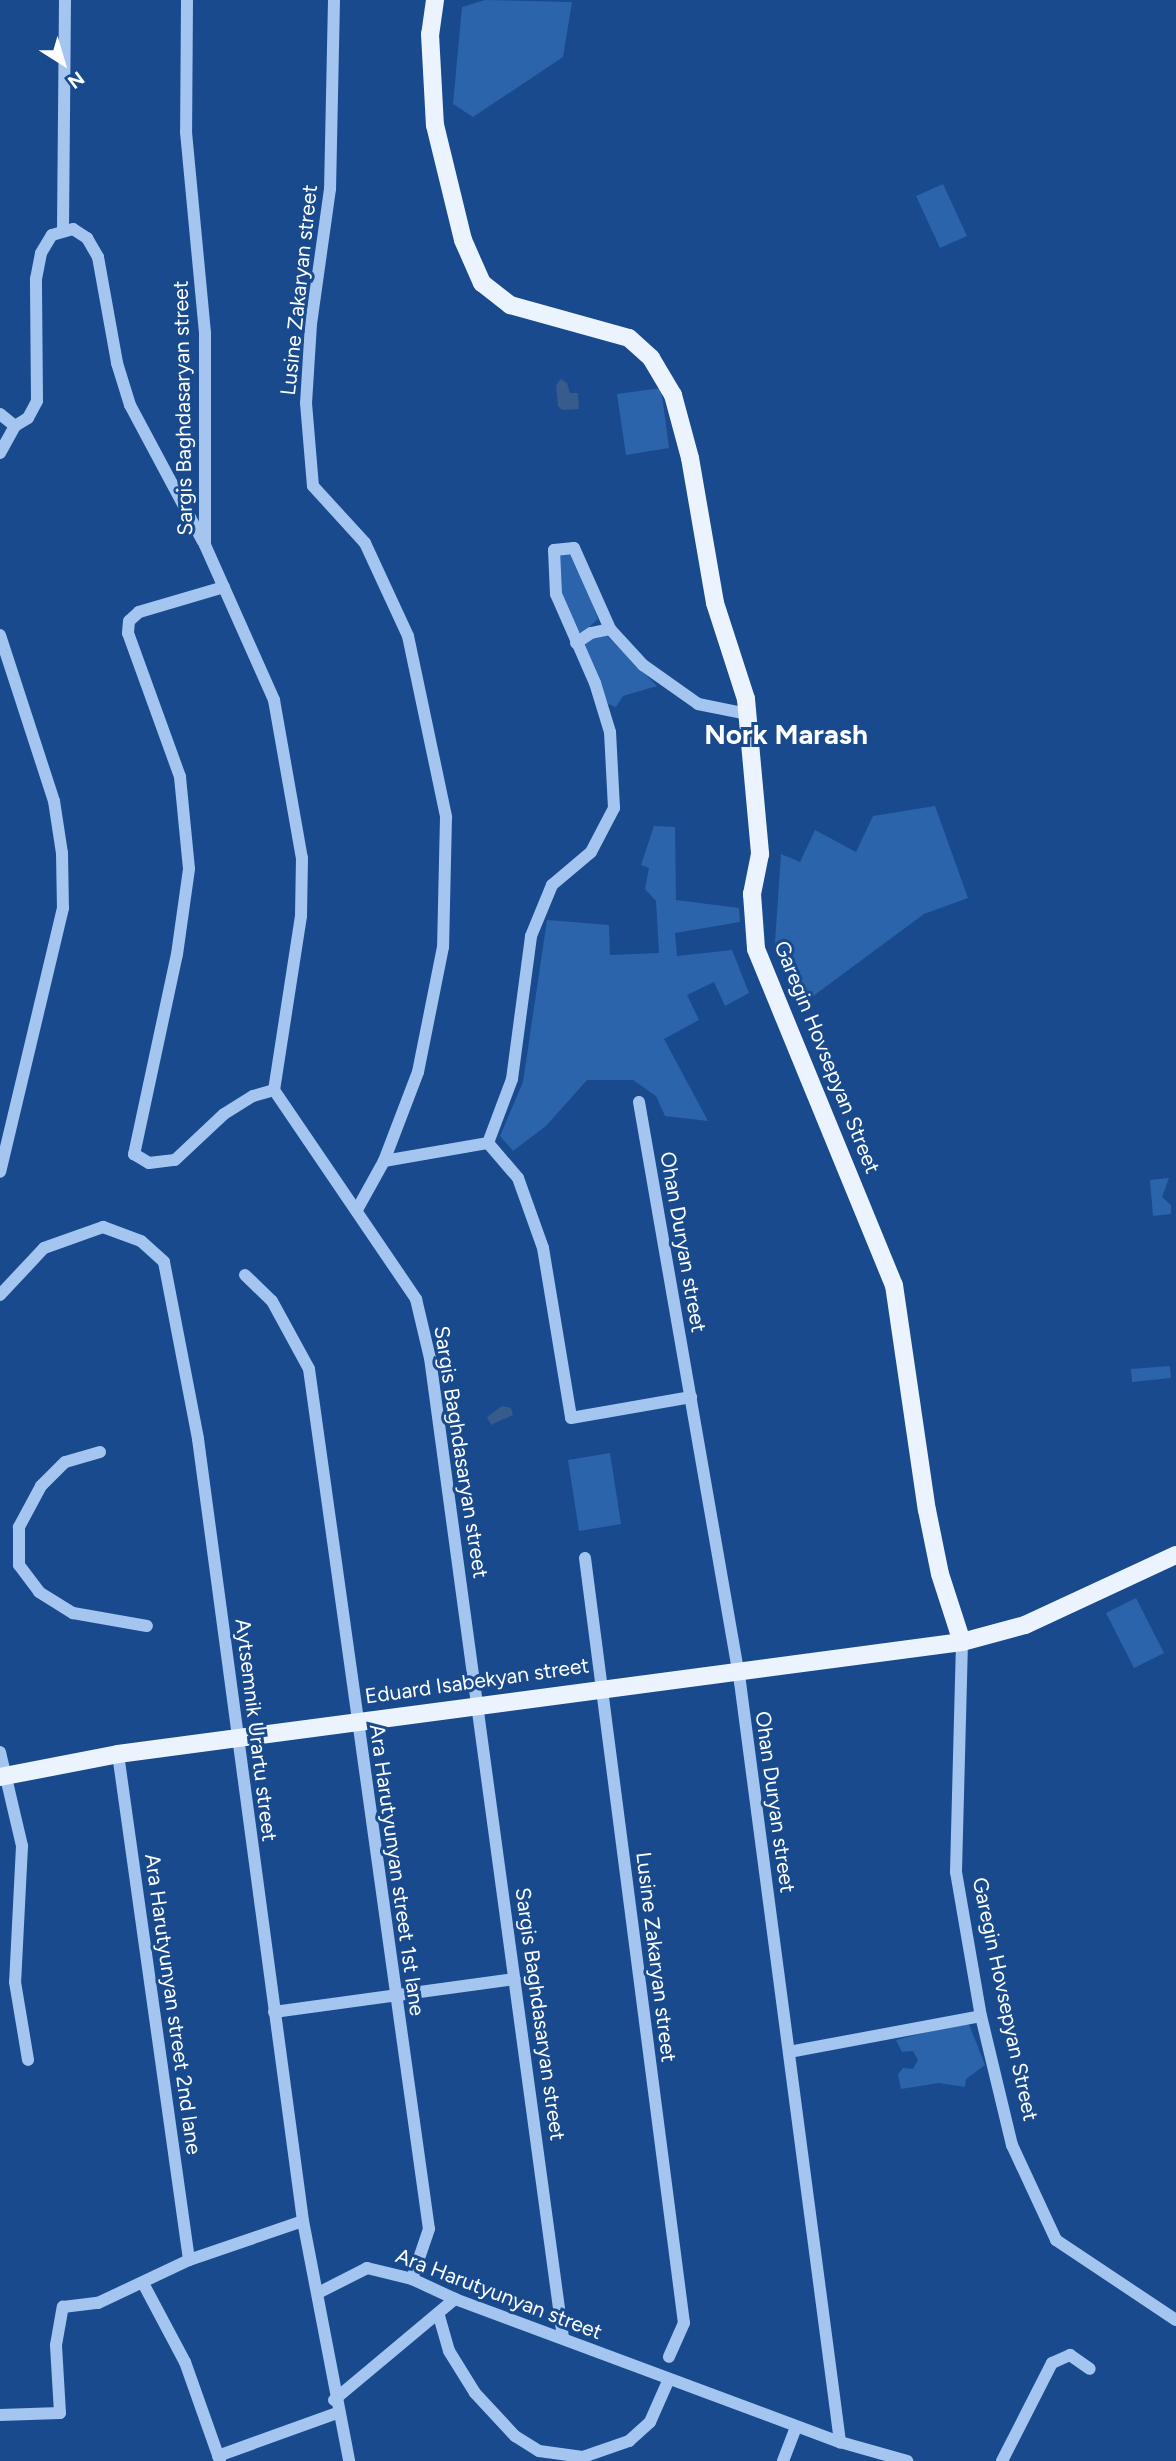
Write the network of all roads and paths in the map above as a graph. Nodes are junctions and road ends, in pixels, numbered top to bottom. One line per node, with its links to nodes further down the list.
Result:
1 (65, 0): 5 (street)
2 (187, 0): 9 (street, Sargis Baghdasaryan street)
3 (334, 0): 18 (street, Lusine Zakaryan street)
4 (435, 0): 14 (main road, Garegin Hovsepyan Street)
5 (63, 229): 7 (street); 9 (street)
6 (0, 414): 7 (street)
7 (15, 426): 8 (street)
8 (0, 453)
9 (205, 545): 10 (street, Sargis Baghdasaryan street)
10 (224, 587): 15 (street, Sargis Baghdasaryan street); 15 (street)
11 (610, 629): 13 (street); 13 (street); 14 (street)
12 (0, 635): 19 (street)
13 (576, 643): 17 (street)
14 (747, 714): 28 (main road, Garegin Hovsepyan Street)
15 (274, 1090): 20 (street, Sargis Baghdasaryan street)
16 (639, 1102): 23 (street, Ohan Duryan street)
17 (488, 1143): 18 (street); 23 (street)
18 (383, 1161): 20 (street, Lusine Zakaryan street)
19 (0, 1172)
20 (358, 1208): 31 (street, Sargis Baghdasaryan street)
21 (245, 1275): 32 (street, Ara Harutyunyan street 1st lane)
22 (0, 1295): 33 (street, Aytsemnik Urartu street)
23 (691, 1397): 29 (street, Ohan Duryan street)
24 (100, 1452): 27 (street)
25 (1176, 1555): 28 (main road, Eduard Isabekyan street)
26 (585, 1558): 30 (street, Lusine Zakaryan street)
27 (147, 1626)
28 (962, 1642): 29 (main road, Eduard Isabekyan street); 40 (street, Garegin Hovsepyan Street)
29 (737, 1668): 30 (main road, Eduard Isabekyan street); 41 (street, Ohan Duryan street)
30 (602, 1687): 31 (main road, Eduard Isabekyan street); 52 (street, Lusine Zakaryan street)
31 (480, 1704): 32 (main road, Eduard Isabekyan street); 37 (street, Sargis Baghdasaryan street)
32 (356, 1721): 33 (main road, Eduard Isabekyan street); 38 (street, Ara Harutyunyan street 1st lane)
33 (237, 1740): 35 (main road, Eduard Isabekyan street); 39 (street, Aytsemnik Urartu street)
34 (0, 1752): 36 (street)
35 (118, 1754): 36 (main road, Eduard Isabekyan street); 44 (street, Ara Harutyunyan street 2nd lane)
36 (2, 1776): 42 (street)
37 (515, 1979): 38 (street); 51 (street, Sargis Baghdasaryan street)
38 (397, 1995): 39 (street); 45 (street, Ara Harutyunyan street 1st lane)
39 (274, 2012): 43 (street, Aytsemnik Urartu street)
40 (981, 2016): 41 (street); 50 (street, Garegin Hovsepyan Street)
41 (789, 2052): 58 (street, Ohan Duryan street)
42 (28, 2060)
43 (303, 2221): 44 (street); 47 (street, Aytsemnik Urartu street)
44 (189, 2260): 46 (street)
45 (412, 2279): 47 (street, Ara Harutyunyan street); 48 (street, Ara Harutyunyan street)
46 (144, 2285): 56 (street); 59 (street)
47 (318, 2293): 55 (street, Aytsemnik Urartu street)
48 (455, 2299): 49 (street); 51 (street, Ara Harutyunyan street)
49 (439, 2316): 55 (street); 60 (street, Ara Harutyunyan street)
50 (1176, 2320)
51 (563, 2338): 54 (street, Ara Harutyunyan street)
52 (669, 2357)
53 (1090, 2369): 64 (street)
54 (669, 2379): 57 (street, Ara Harutyunyan street); 60 (street, Ara Harutyunyan street)
55 (335, 2406): 59 (street); 61 (street, Aytsemnik Urartu street)
56 (0, 2415)
57 (795, 2428): 58 (street, Ara Harutyunyan street); 62 (street)
58 (840, 2442): 63 (street)
59 (219, 2458)
60 (582, 2459)
61 (349, 2461)
62 (783, 2461)
63 (907, 2461)
64 (1002, 2461)

